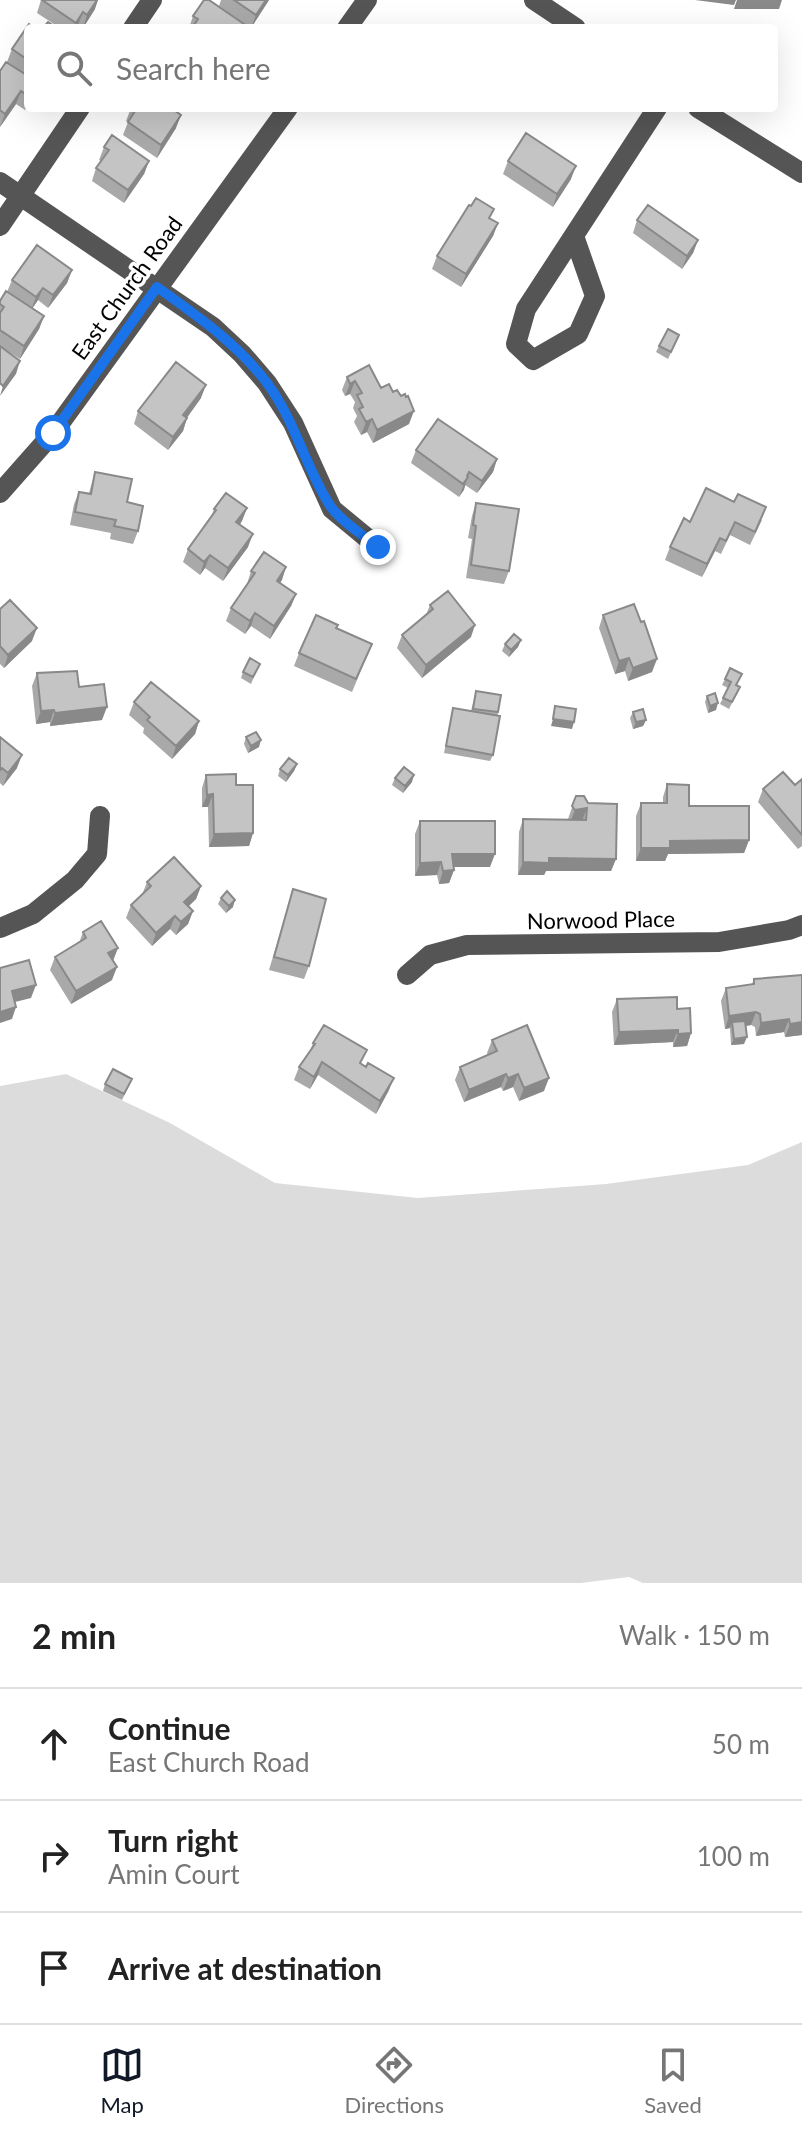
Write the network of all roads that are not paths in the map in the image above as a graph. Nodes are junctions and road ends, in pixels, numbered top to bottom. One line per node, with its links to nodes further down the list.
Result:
1 (152, 0): 4 (street)
2 (367, 0): 5 (street)
3 (534, 0): 6 (street)
4 (136, 24)
5 (350, 24)
6 (570, 24)
7 (77, 112): 13 (street)
8 (285, 112): 16 (street, East Church Road)
9 (654, 112): 15 (street)
10 (704, 112): 11 (street)
11 (802, 173)
12 (0, 182): 13 (street)
13 (21, 196): 14 (street); 16 (street)
14 (0, 226)
15 (574, 236): 15 (street)
16 (157, 287): 17 (street, East Church Road); 18 (street)
17 (0, 493)
18 (378, 547)
19 (100, 816): 21 (street)
20 (802, 925): 22 (street, Norwood Place)
21 (0, 928)
22 (407, 975)

